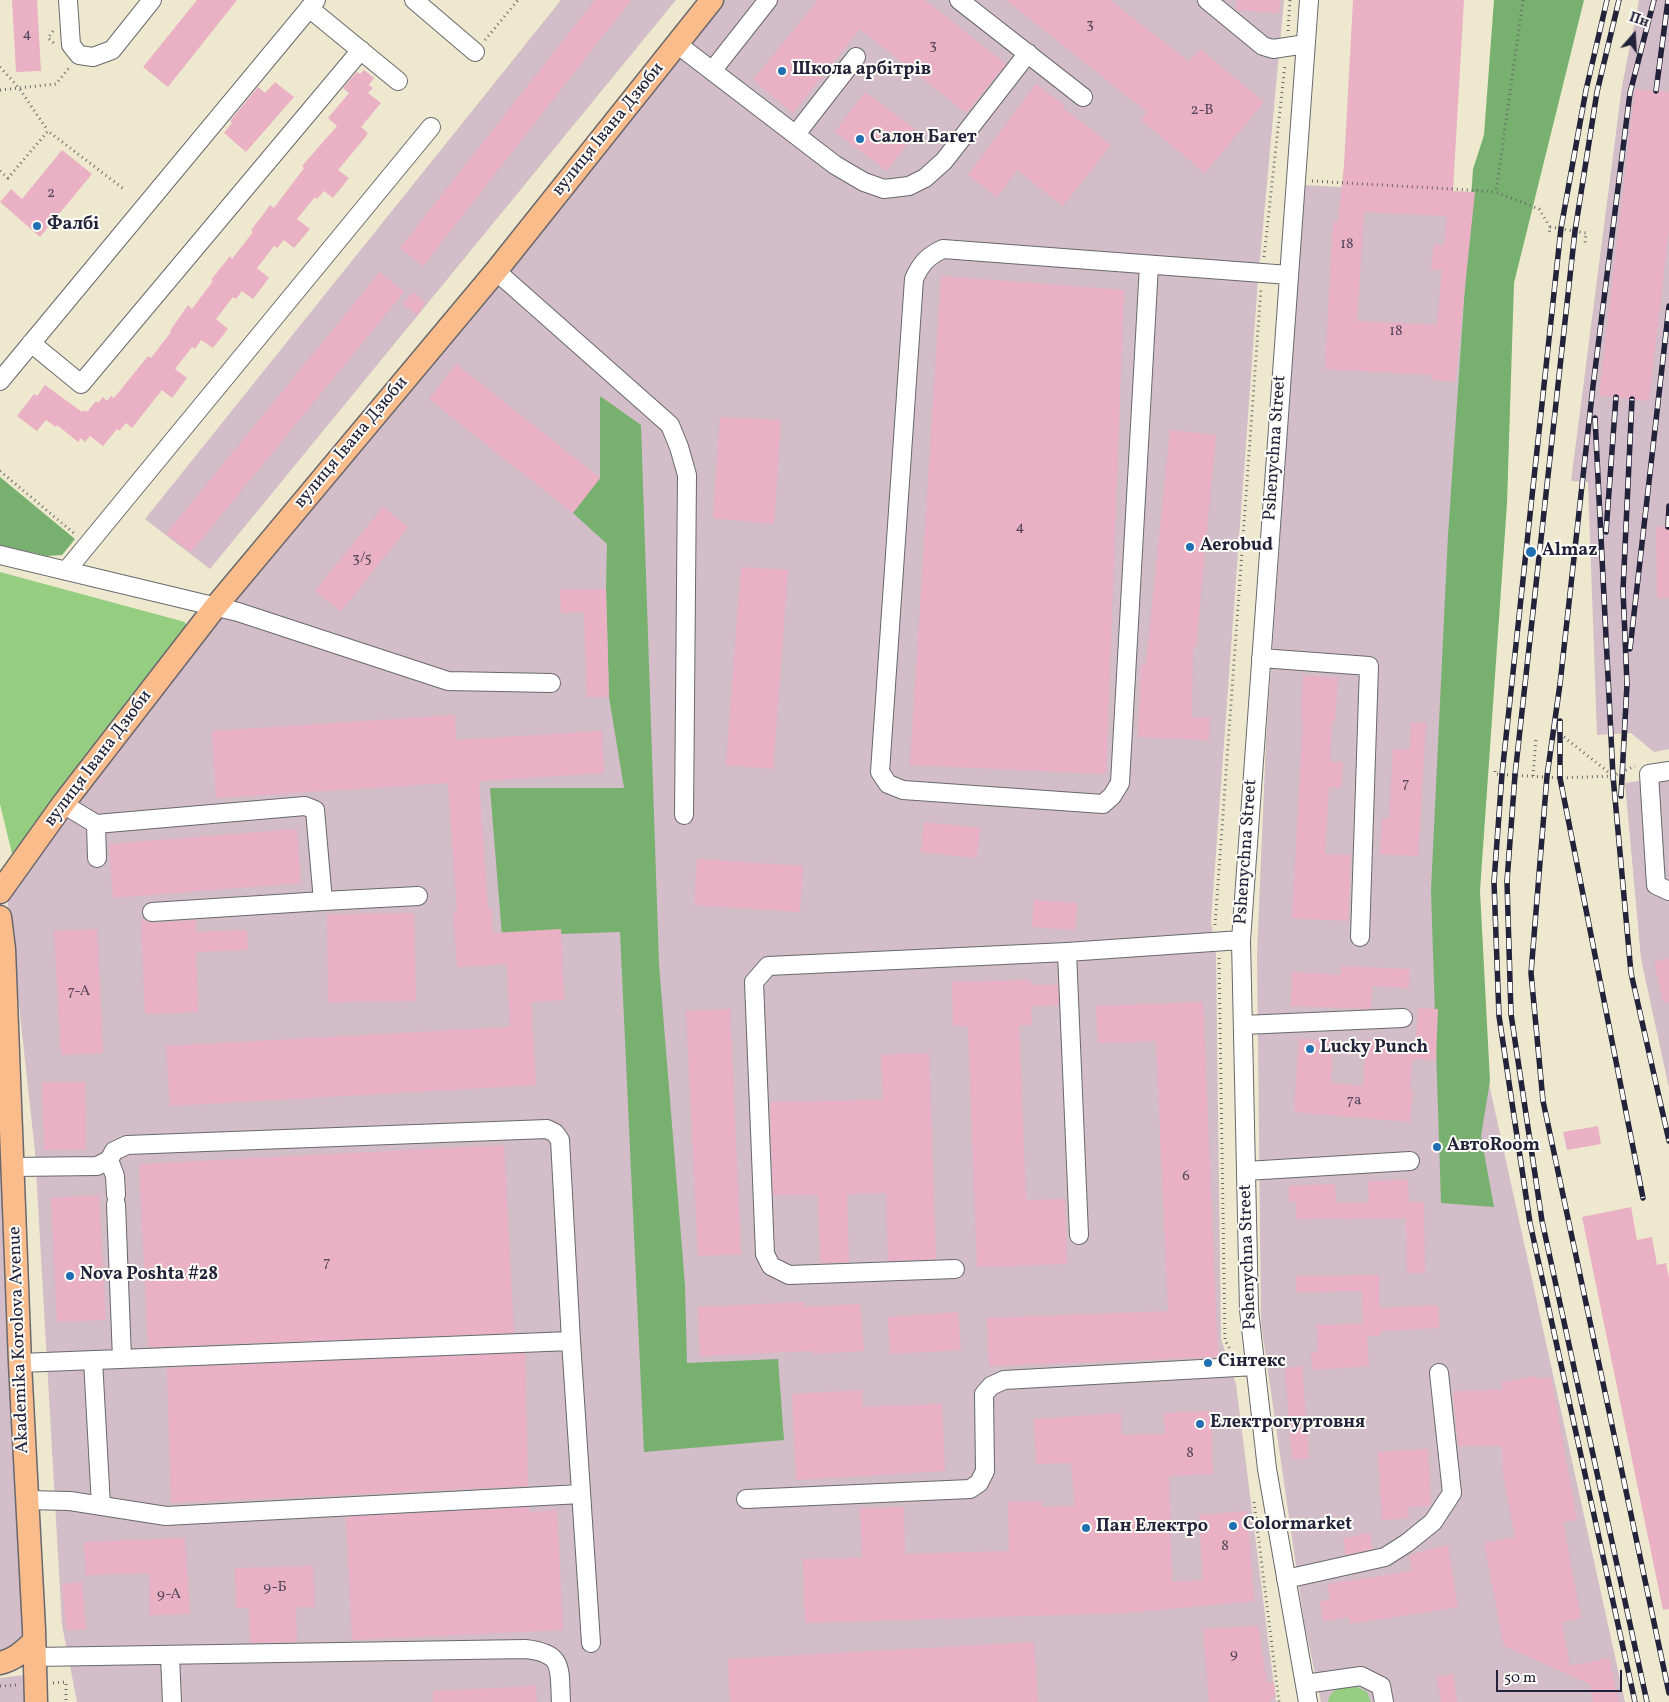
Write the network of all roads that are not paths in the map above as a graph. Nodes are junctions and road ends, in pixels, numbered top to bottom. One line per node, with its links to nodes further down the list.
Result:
1 (68, 0): 2 (street)
2 (152, 0)
3 (414, 0): 13 (street)
4 (712, 0): 10 (main road, вулиця Івана Дзюби)
5 (768, 0): 16 (street)
6 (960, 0): 14 (street)
7 (1309, 0): 11 (street, Pshenychna Street)
8 (1212, 2): 11 (street)
9 (313, 4): 12 (street); 24 (street)
10 (677, 44): 16 (street); 22 (main road, вулиця Івана Дзюби)
11 (1306, 44): 23 (street, Pshenychna Street)
12 (361, 50): 17 (street); 24 (street)
13 (475, 52)
14 (1028, 53): 18 (street); 20 (street)
15 (856, 57): 20 (street)
16 (712, 71): 20 (street)
17 (398, 81)
18 (1083, 97)
19 (431, 127): 27 (street)
20 (796, 134)
21 (1149, 265): 21 (street); 23 (street)
22 (496, 271): 28 (main road, вулиця Івана Дзюби); 33 (street)
23 (1289, 275): 29 (street, Pshenychna Street)
24 (31, 343): 25 (street)
25 (0, 381)
26 (0, 554): 27 (street)
27 (66, 571): 28 (street)
28 (216, 606): 30 (street); 32 (main road, вулиця Івана Дзюби)
29 (1261, 658): 42 (street); 43 (street, Pshenychna Street)
30 (552, 683)
31 (1669, 771): 36 (street)
32 (63, 804): 34 (street); 37 (main road, вулиця Івана Дзюби)
33 (684, 815)
34 (96, 824): 35 (street); 39 (street)
35 (97, 858)
36 (1669, 891)
37 (0, 892)
38 (418, 896): 39 (street)
39 (323, 901): 40 (street)
40 (152, 912)
41 (0, 917): 47 (main road, Akademika Korolova Avenue)
42 (1360, 937)
43 (1241, 940): 44 (street); 46 (street, Pshenychna Street)
44 (1067, 952): 52 (street); 53 (street)
45 (1403, 1018): 46 (street)
46 (1243, 1025): 51 (street, Pshenychna Street)
47 (4, 1046): 50 (main road, Akademika Korolova Avenue)
48 (109, 1160): 50 (street); 54 (street); 55 (street)
49 (1410, 1160): 51 (street)
50 (13, 1168): 57 (main road, Akademika Korolova Avenue)
51 (1246, 1172): 58 (street, Pshenychna Street)
52 (1079, 1235)
53 (955, 1270)
54 (571, 1341): 55 (street); 60 (street)
55 (122, 1359): 56 (street)
56 (93, 1360): 57 (street); 63 (street)
57 (20, 1364): 62 (main road, Akademika Korolova Avenue)
58 (1255, 1366): 61 (street); 64 (street, Pshenychna Street)
59 (1439, 1373): 64 (street)
60 (581, 1494): 63 (street); 65 (street)
61 (746, 1499)
62 (28, 1500): 63 (street); 66 (main road, Akademika Korolova Avenue)
63 (101, 1506)
64 (1286, 1579): 69 (street, Pshenychna Street)
65 (591, 1643)
66 (34, 1649): 67 (street); 68 (main road); 70 (main road, Akademika Korolova Avenue)
67 (170, 1656): 71 (street); 72 (street)
68 (0, 1664)
69 (1305, 1684): 73 (street, Pshenychna Street); 74 (street)
70 (36, 1702)
71 (172, 1702)
72 (561, 1702)
73 (1308, 1702)
74 (1384, 1702)

